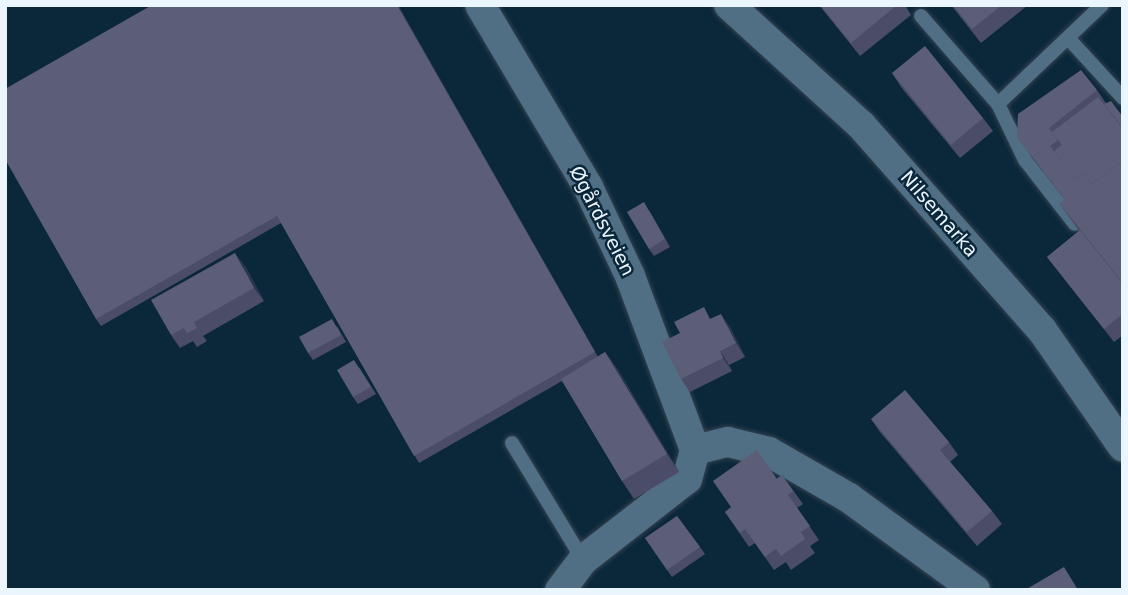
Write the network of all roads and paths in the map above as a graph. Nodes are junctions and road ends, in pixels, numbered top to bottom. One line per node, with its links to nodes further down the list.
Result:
1 (480, 5): 11 (street, Øgårdsveien)
2 (729, 5): 10 (street, Nilsemarka)
3 (1102, 5): 5 (lane)
4 (921, 16): 7 (lane)
5 (1069, 39): 6 (lane); 7 (lane)
6 (1123, 98)
7 (998, 104): 8 (lane)
8 (1082, 233)
9 (512, 443): 12 (lane)
10 (1123, 447)
11 (695, 450): 12 (street); 14 (street)
12 (583, 561): 13 (street)
13 (560, 590)
14 (975, 590)

